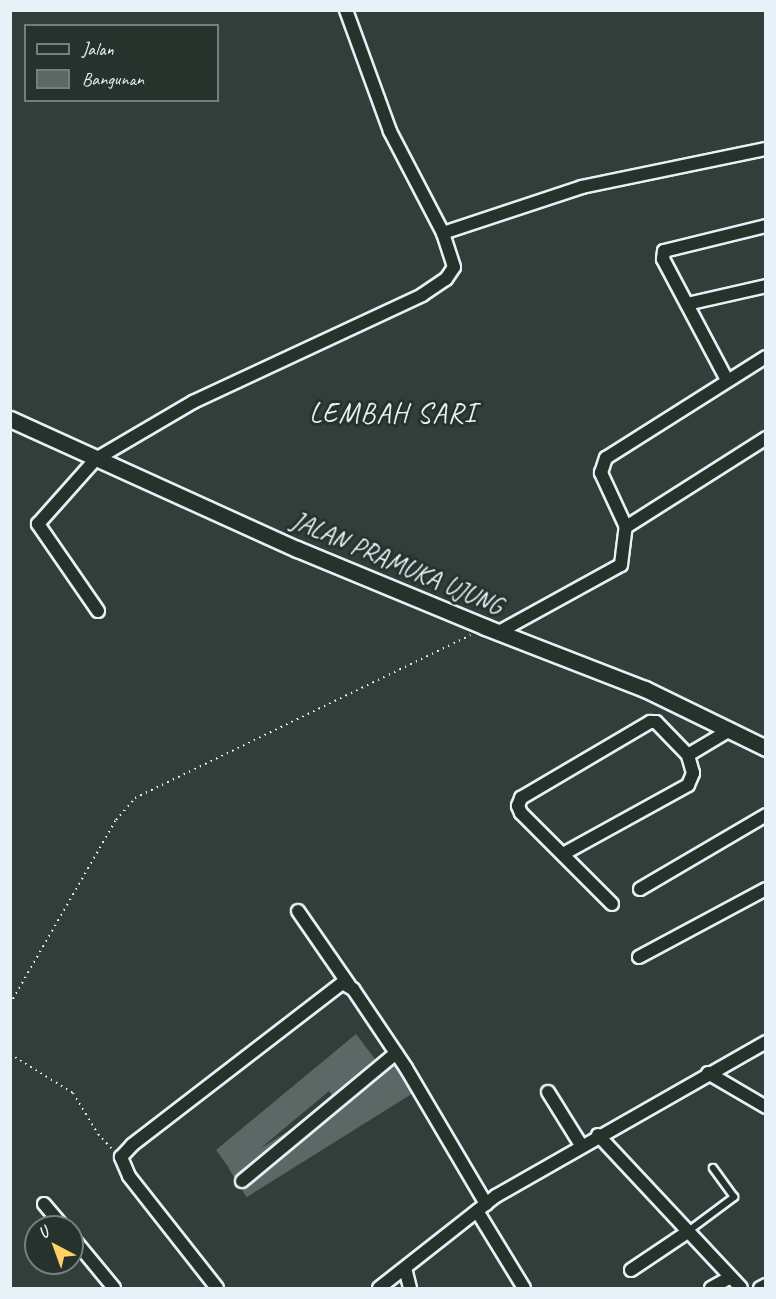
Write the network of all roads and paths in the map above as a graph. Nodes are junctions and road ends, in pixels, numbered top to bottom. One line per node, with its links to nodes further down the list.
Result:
1 (346, 10): 4 (street)
2 (765, 149): 4 (street)
3 (765, 226): 6 (street)
4 (442, 233): 11 (street)
5 (765, 286): 6 (street)
6 (687, 304): 8 (street)
7 (765, 357): 8 (street)
8 (727, 380): 12 (street)
9 (10, 419): 11 (street, JALAN PRAMUKA UJUNG)
10 (765, 438): 12 (street)
11 (96, 459): 13 (street); 14 (street, JALAN PRAMUKA UJUNG)
12 (626, 527): 14 (street)
13 (98, 611)
14 (492, 630): 15 (street, JALAN PRAMUKA UJUNG); 26 (path)
15 (730, 730): 16 (street, JALAN PRAMUKA UJUNG); 17 (street)
16 (765, 747)
17 (688, 755): 19 (street); 19 (street)
18 (765, 815): 20 (street)
19 (563, 855): 22 (street)
20 (640, 889)
21 (765, 889): 24 (street)
22 (612, 904)
23 (298, 911): 25 (street)
24 (639, 957)
25 (349, 985): 28 (street); 35 (street)
26 (10, 1004)
27 (765, 1042): 30 (street)
28 (396, 1053): 37 (street); 39 (street)
29 (10, 1054): 35 (path)
30 (708, 1074): 32 (street); 33 (street)
31 (548, 1092): 34 (street)
32 (765, 1107)
33 (598, 1135): 34 (street); 41 (street)
34 (581, 1145): 39 (street)
35 (121, 1157): 48 (street)
36 (713, 1168): 41 (lane)
37 (242, 1181)
38 (44, 1204): 40 (street)
39 (482, 1207): 43 (street); 51 (street)
40 (53, 1215)
41 (686, 1233): 44 (street); 45 (street)
42 (84, 1252): 47 (street)
43 (405, 1268): 49 (street); 50 (street)
44 (631, 1270)
45 (729, 1278): 52 (street); 53 (street)
46 (765, 1285): 54 (street)
47 (114, 1288)
48 (217, 1288)
49 (379, 1288)
50 (410, 1288)
51 (524, 1288)
52 (711, 1288)
53 (741, 1288)
54 (760, 1288)

